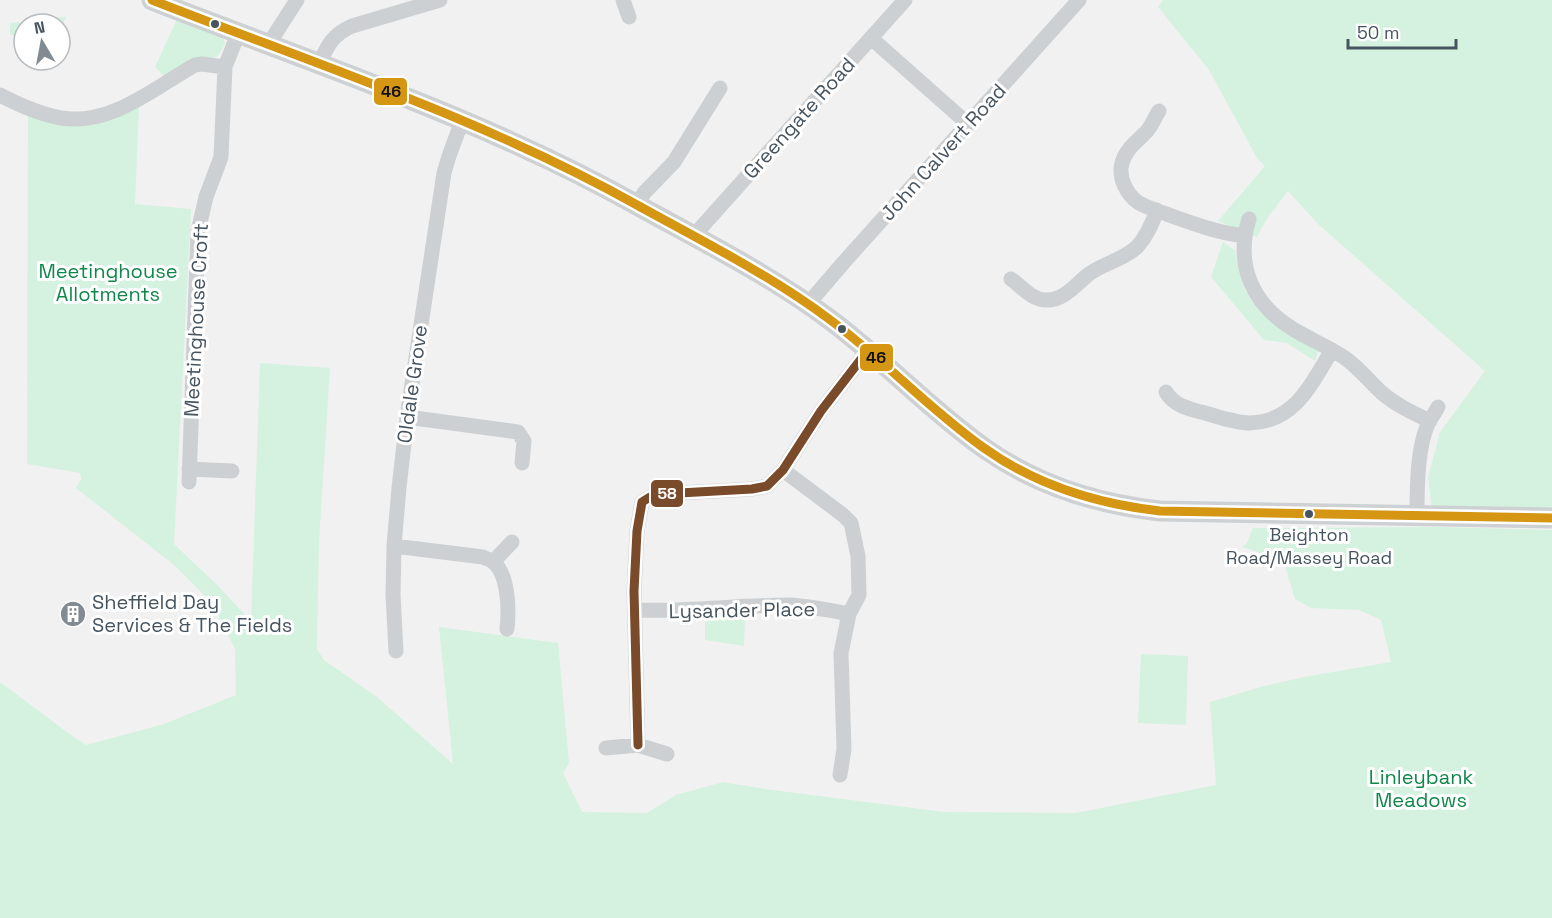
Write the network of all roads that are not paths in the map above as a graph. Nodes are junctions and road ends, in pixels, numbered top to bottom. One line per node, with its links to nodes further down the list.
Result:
1 (152, 0): 8 (street)
2 (297, 0): 10 (street)
3 (440, 0): 11 (street)
4 (623, 0): 7 (street)
5 (905, 0): 9 (street, Greengate Road)
6 (1079, 0): 17 (street, John Calvert Road)
7 (629, 17)
8 (238, 34): 10 (street); 12 (street, Meetinghouse Croft)
9 (871, 38): 17 (street); 22 (street, Greengate Road)
10 (268, 45): 11 (street)
11 (319, 64): 16 (street)
12 (225, 67): 14 (street); 33 (street, Meetinghouse Croft)
13 (720, 88): 18 (street)
14 (0, 95)
15 (1159, 111): 19 (street)
16 (462, 122): 18 (street); 29 (street, Oldale Grove)
17 (968, 124): 24 (street, John Calvert Road)
18 (637, 205): 22 (street)
19 (1157, 210): 21 (street); 23 (street)
20 (1249, 219): 21 (street)
21 (1245, 236): 26 (street)
22 (695, 237): 24 (street)
23 (1011, 279)
24 (808, 304): 25 (street)
25 (868, 350): 32 (street); 34 (street)
26 (1332, 350): 27 (street); 30 (street)
27 (1166, 392)
28 (1438, 407): 30 (street)
29 (406, 417): 31 (street); 37 (street, Oldale Grove)
30 (1430, 421): 34 (street)
31 (522, 463)
32 (783, 470): 39 (street); 40 (street)
33 (232, 471)
34 (1417, 516): 35 (street)
35 (1552, 518)
36 (512, 542): 38 (street)
37 (394, 546): 38 (street); 42 (street, Oldale Grove)
38 (493, 562): 41 (street)
39 (635, 610): 40 (street, Lysander Place); 43 (street)
40 (849, 614): 46 (street)
41 (507, 629)
42 (396, 651)
43 (638, 746): 44 (street); 45 (street)
44 (606, 748)
45 (667, 754)
46 (840, 775)

